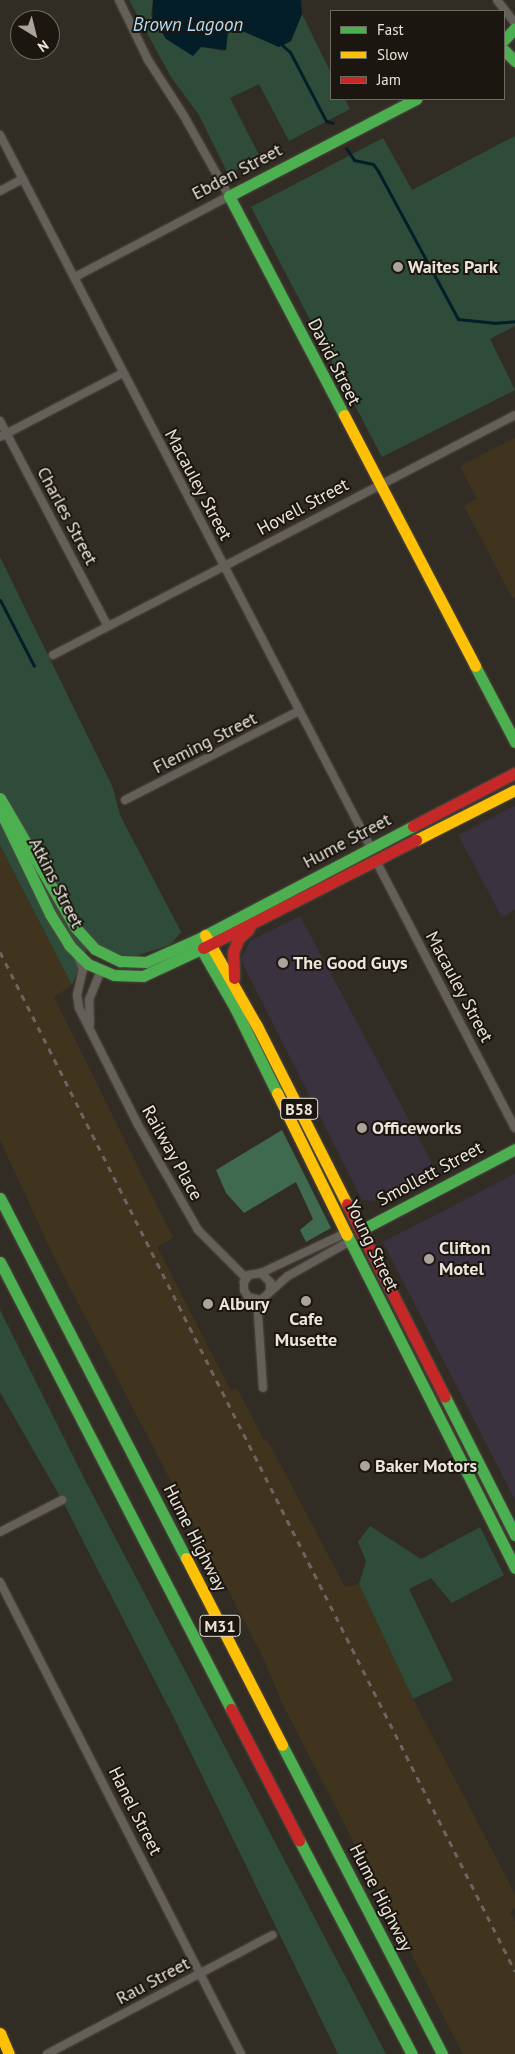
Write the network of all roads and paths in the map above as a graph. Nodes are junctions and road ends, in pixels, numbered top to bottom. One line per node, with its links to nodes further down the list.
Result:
1 (119, 0): 8 (street, David Street)
2 (505, 12): 3 (street)
3 (515, 23)
4 (414, 100): 8 (main road, Ebden Street)
5 (0, 135): 6 (street, Macauley Street)
6 (23, 179): 7 (street); 9 (street, Macauley Street)
7 (0, 191)
8 (229, 196): 9 (street, Ebden Street); 14 (main road, David Street)
9 (75, 277): 10 (street, Macauley Street)
10 (123, 373): 13 (street); 15 (street, Macauley Street)
11 (515, 415): 14 (street, Hovell Street)
12 (0, 420): 13 (street, Charles Street)
13 (3, 436): 16 (street, Charles Street)
14 (378, 484): 15 (street, Hovell Street); 19 (main road, David Street)
15 (224, 566): 16 (street, Hovell Street); 18 (street, Macauley Street)
16 (107, 625): 17 (street, Hovell Street)
17 (53, 655)
18 (299, 712): 23 (street, Fleming Street); 25 (street, Macauley Street)
19 (515, 742)
20 (515, 773): 25 (main road, Hume Street)
21 (515, 790): 26 (main road, Hume Street / B58)
22 (0, 798): 27 (main road, Atkins Street)
23 (125, 800)
24 (0, 810): 30 (main road, Atkins Street)
25 (371, 848): 29 (main road, Hume Street)
26 (376, 861): 28 (main road, Hume Street / B58); 34 (street, Macauley Street)
27 (46, 876): 29 (main road, Atkins Street); 31 (main road)
28 (264, 917): 29 (main road, Hume Street / B58); 32 (main road, B58)
29 (203, 942): 31 (main road, Atkins Street); 32 (main road, Young Street / B58); 38 (main road, Young Street / B58)
30 (69, 945): 31 (main road, Atkins Street); 33 (street, Railway Place)
31 (101, 971): 33 (street, Railway Place)
32 (238, 989): 37 (main road, Young Street / B58)
33 (91, 1030): 41 (street, Railway Place)
34 (515, 1128)
35 (515, 1149): 37 (main road, Smollett Street)
36 (0, 1198): 58 (main road, Hume Highway / M31)
37 (361, 1230): 38 (main road); 46 (main road, Young Street / B58)
38 (348, 1237): 40 (street); 42 (street); 47 (main road, Young Street / B58)
39 (0, 1262): 57 (main road, M31)
40 (261, 1273): 41 (street); 42 (street)
41 (246, 1278): 43 (street)
42 (270, 1290): 43 (street)
43 (257, 1300): 44 (street)
44 (264, 1388)
45 (62, 1500): 48 (street)
46 (512, 1524): 47 (main road)
47 (496, 1530): 49 (main road, Young Street / B58)
48 (0, 1532)
49 (515, 1568)
50 (0, 1582): 52 (street, Hanel Street)
51 (273, 1935): 52 (street, Rau Street)
52 (199, 1973): 55 (street, Rau Street); 56 (street, Hanel Street)
53 (0, 2032): 54 (main road)
54 (10, 2051)
55 (47, 2054)
56 (241, 2054)
57 (412, 2054)
58 (442, 2054)

